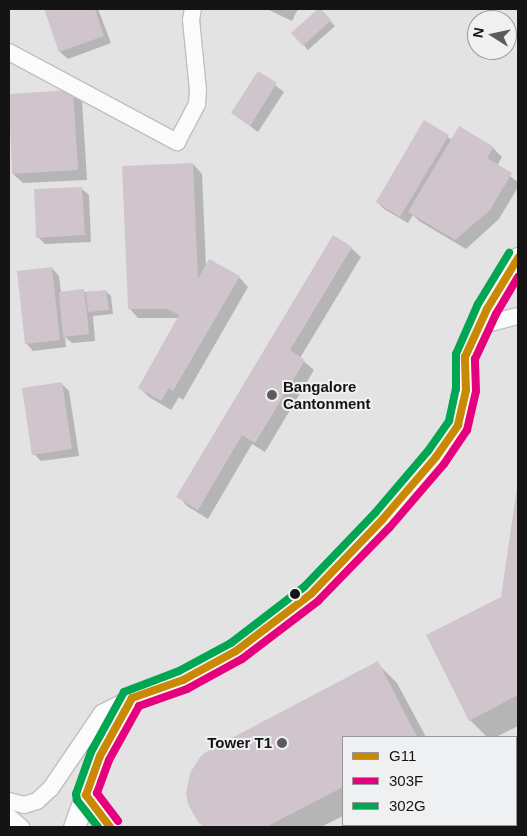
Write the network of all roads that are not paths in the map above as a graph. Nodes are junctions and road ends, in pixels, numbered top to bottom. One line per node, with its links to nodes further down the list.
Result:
1 (193, 9): 2 (street)
2 (9, 52)
3 (518, 258): 5 (main road)
4 (518, 316): 5 (street)
5 (479, 326): 6 (main road)
6 (132, 698): 7 (main road); 8 (street)
7 (86, 795): 11 (main road); 12 (main road)
8 (9, 801)
9 (9, 818): 10 (street)
10 (21, 827)
11 (74, 827)
12 (110, 827)

